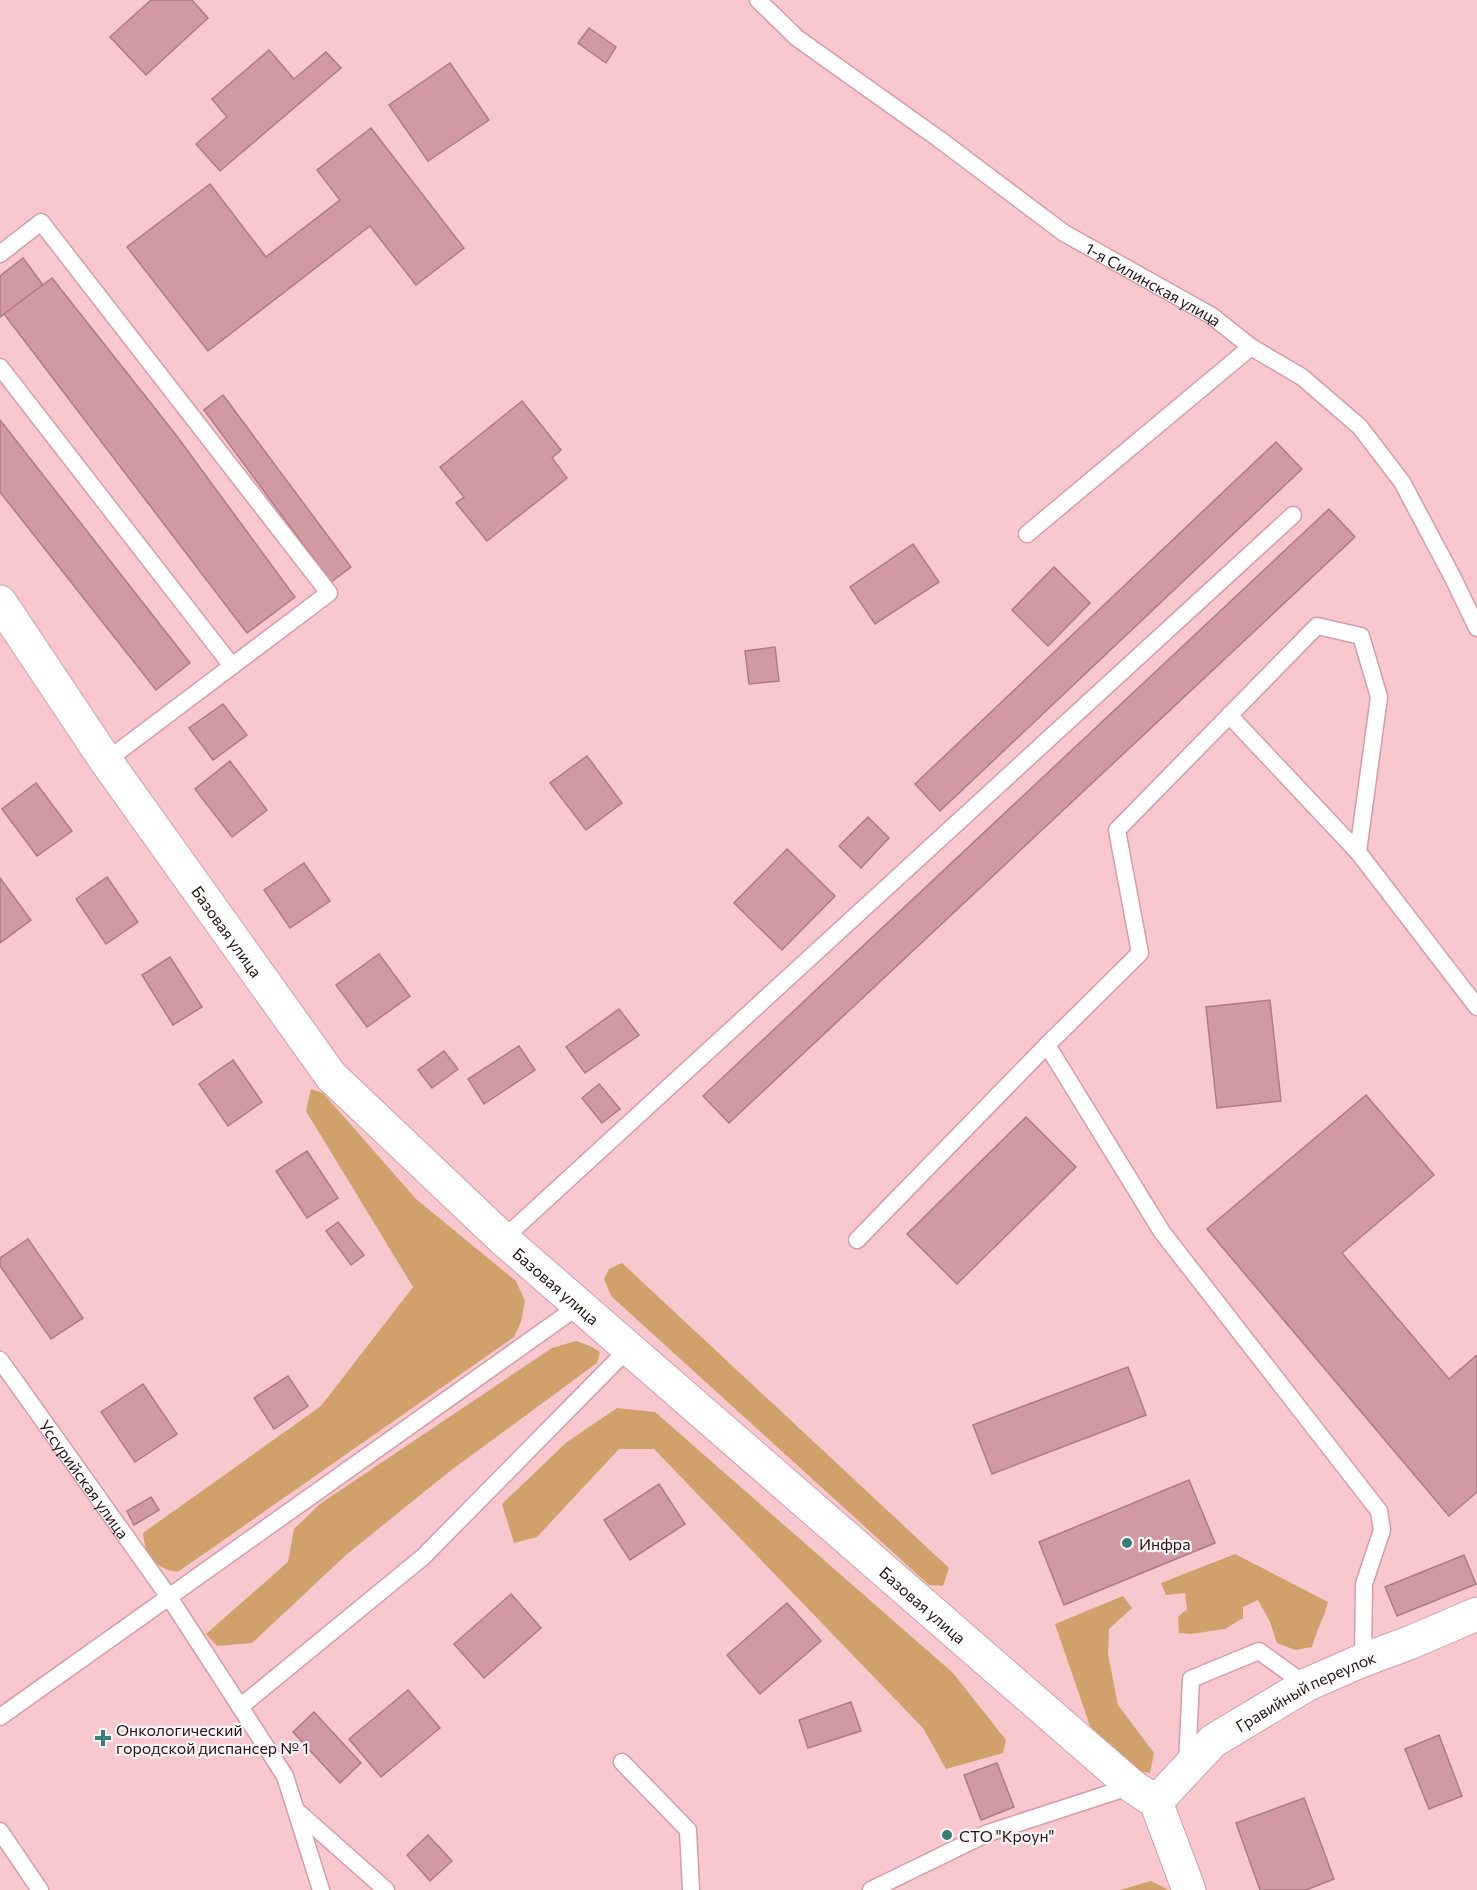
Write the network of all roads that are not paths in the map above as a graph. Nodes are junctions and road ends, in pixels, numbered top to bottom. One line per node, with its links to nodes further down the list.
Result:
1 (758, 0): 3 (lane, 1-я Силинская улица)
2 (0, 254): 9 (lane)
3 (1251, 347): 6 (lane); 8 (lane, 1-я Силинская улица)
4 (0, 367): 9 (lane)
5 (1293, 515): 15 (lane)
6 (1027, 534)
7 (0, 602): 11 (street, Базовая улица)
8 (1477, 628)
9 (232, 666): 11 (lane)
10 (1229, 715): 12 (lane); 12 (lane); 14 (lane)
11 (106, 761): 15 (street, Базовая улица)
12 (1358, 852): 13 (lane)
13 (1477, 1007)
14 (1047, 1045): 16 (lane); 22 (lane)
15 (503, 1239): 17 (street, Базовая улица)
16 (857, 1240)
17 (580, 1305): 18 (street, Базовая улица); 20 (lane)
18 (629, 1348): 24 (lane); 28 (street, Базовая улица)
19 (0, 1360): 20 (lane, Уссурийская улица)
20 (169, 1597): 24 (lane, Уссурийская улица); 25 (lane)
21 (1477, 1614): 22 (street, Гравийный переулок)
22 (1363, 1659): 23 (street, Гравийный переулок)
23 (1306, 1685): 27 (street, Гравийный переулок); 27 (lane)
24 (240, 1707): 29 (lane, Уссурийская улица)
25 (0, 1717)
26 (622, 1762): 34 (lane)
27 (1187, 1770): 28 (street, Гравийный переулок)
28 (1144, 1794): 35 (lane); 36 (street, Базовая улица)
29 (296, 1811): 32 (lane, Уссурийская улица); 33 (lane)
30 (0, 1831): 31 (lane)
31 (40, 1890)
32 (321, 1890)
33 (386, 1890)
34 (691, 1890)
35 (871, 1890)
36 (1189, 1890)

